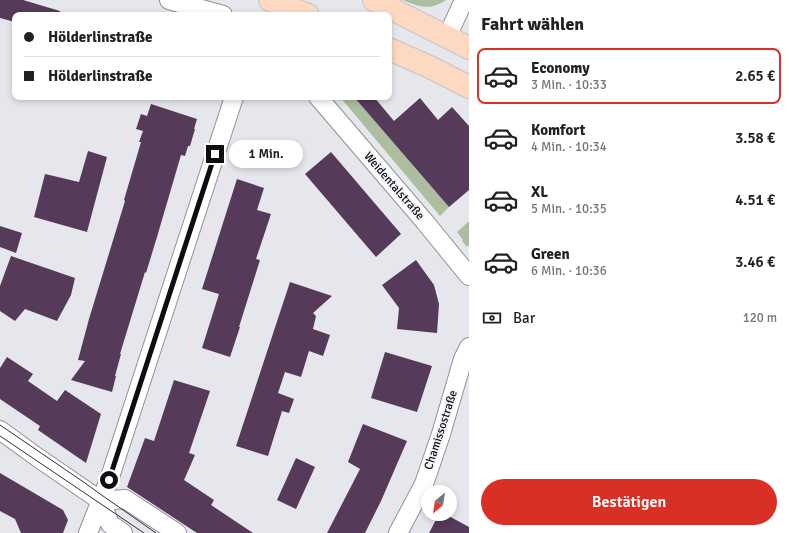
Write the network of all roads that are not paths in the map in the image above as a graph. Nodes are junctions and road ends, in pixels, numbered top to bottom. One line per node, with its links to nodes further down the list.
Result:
1 (169, 0): 5 (street)
2 (270, 0): 6 (main road)
3 (374, 0): 7 (main road)
4 (464, 0): 7 (street)
5 (212, 12)
6 (300, 12)
7 (447, 37): 8 (main road); 10 (main road)
8 (469, 48)
9 (392, 50): 10 (main road)
10 (432, 68): 11 (main road)
11 (469, 87)
12 (233, 100): 17 (street)
13 (321, 100): 14 (street, Weidentalstraße)
14 (469, 276)
15 (469, 347): 21 (street, Chamissostraße)
16 (0, 430): 17 (street)
17 (101, 501): 18 (street); 19 (street); 20 (street)
18 (88, 533)
19 (123, 533)
20 (177, 533)
21 (398, 533)

